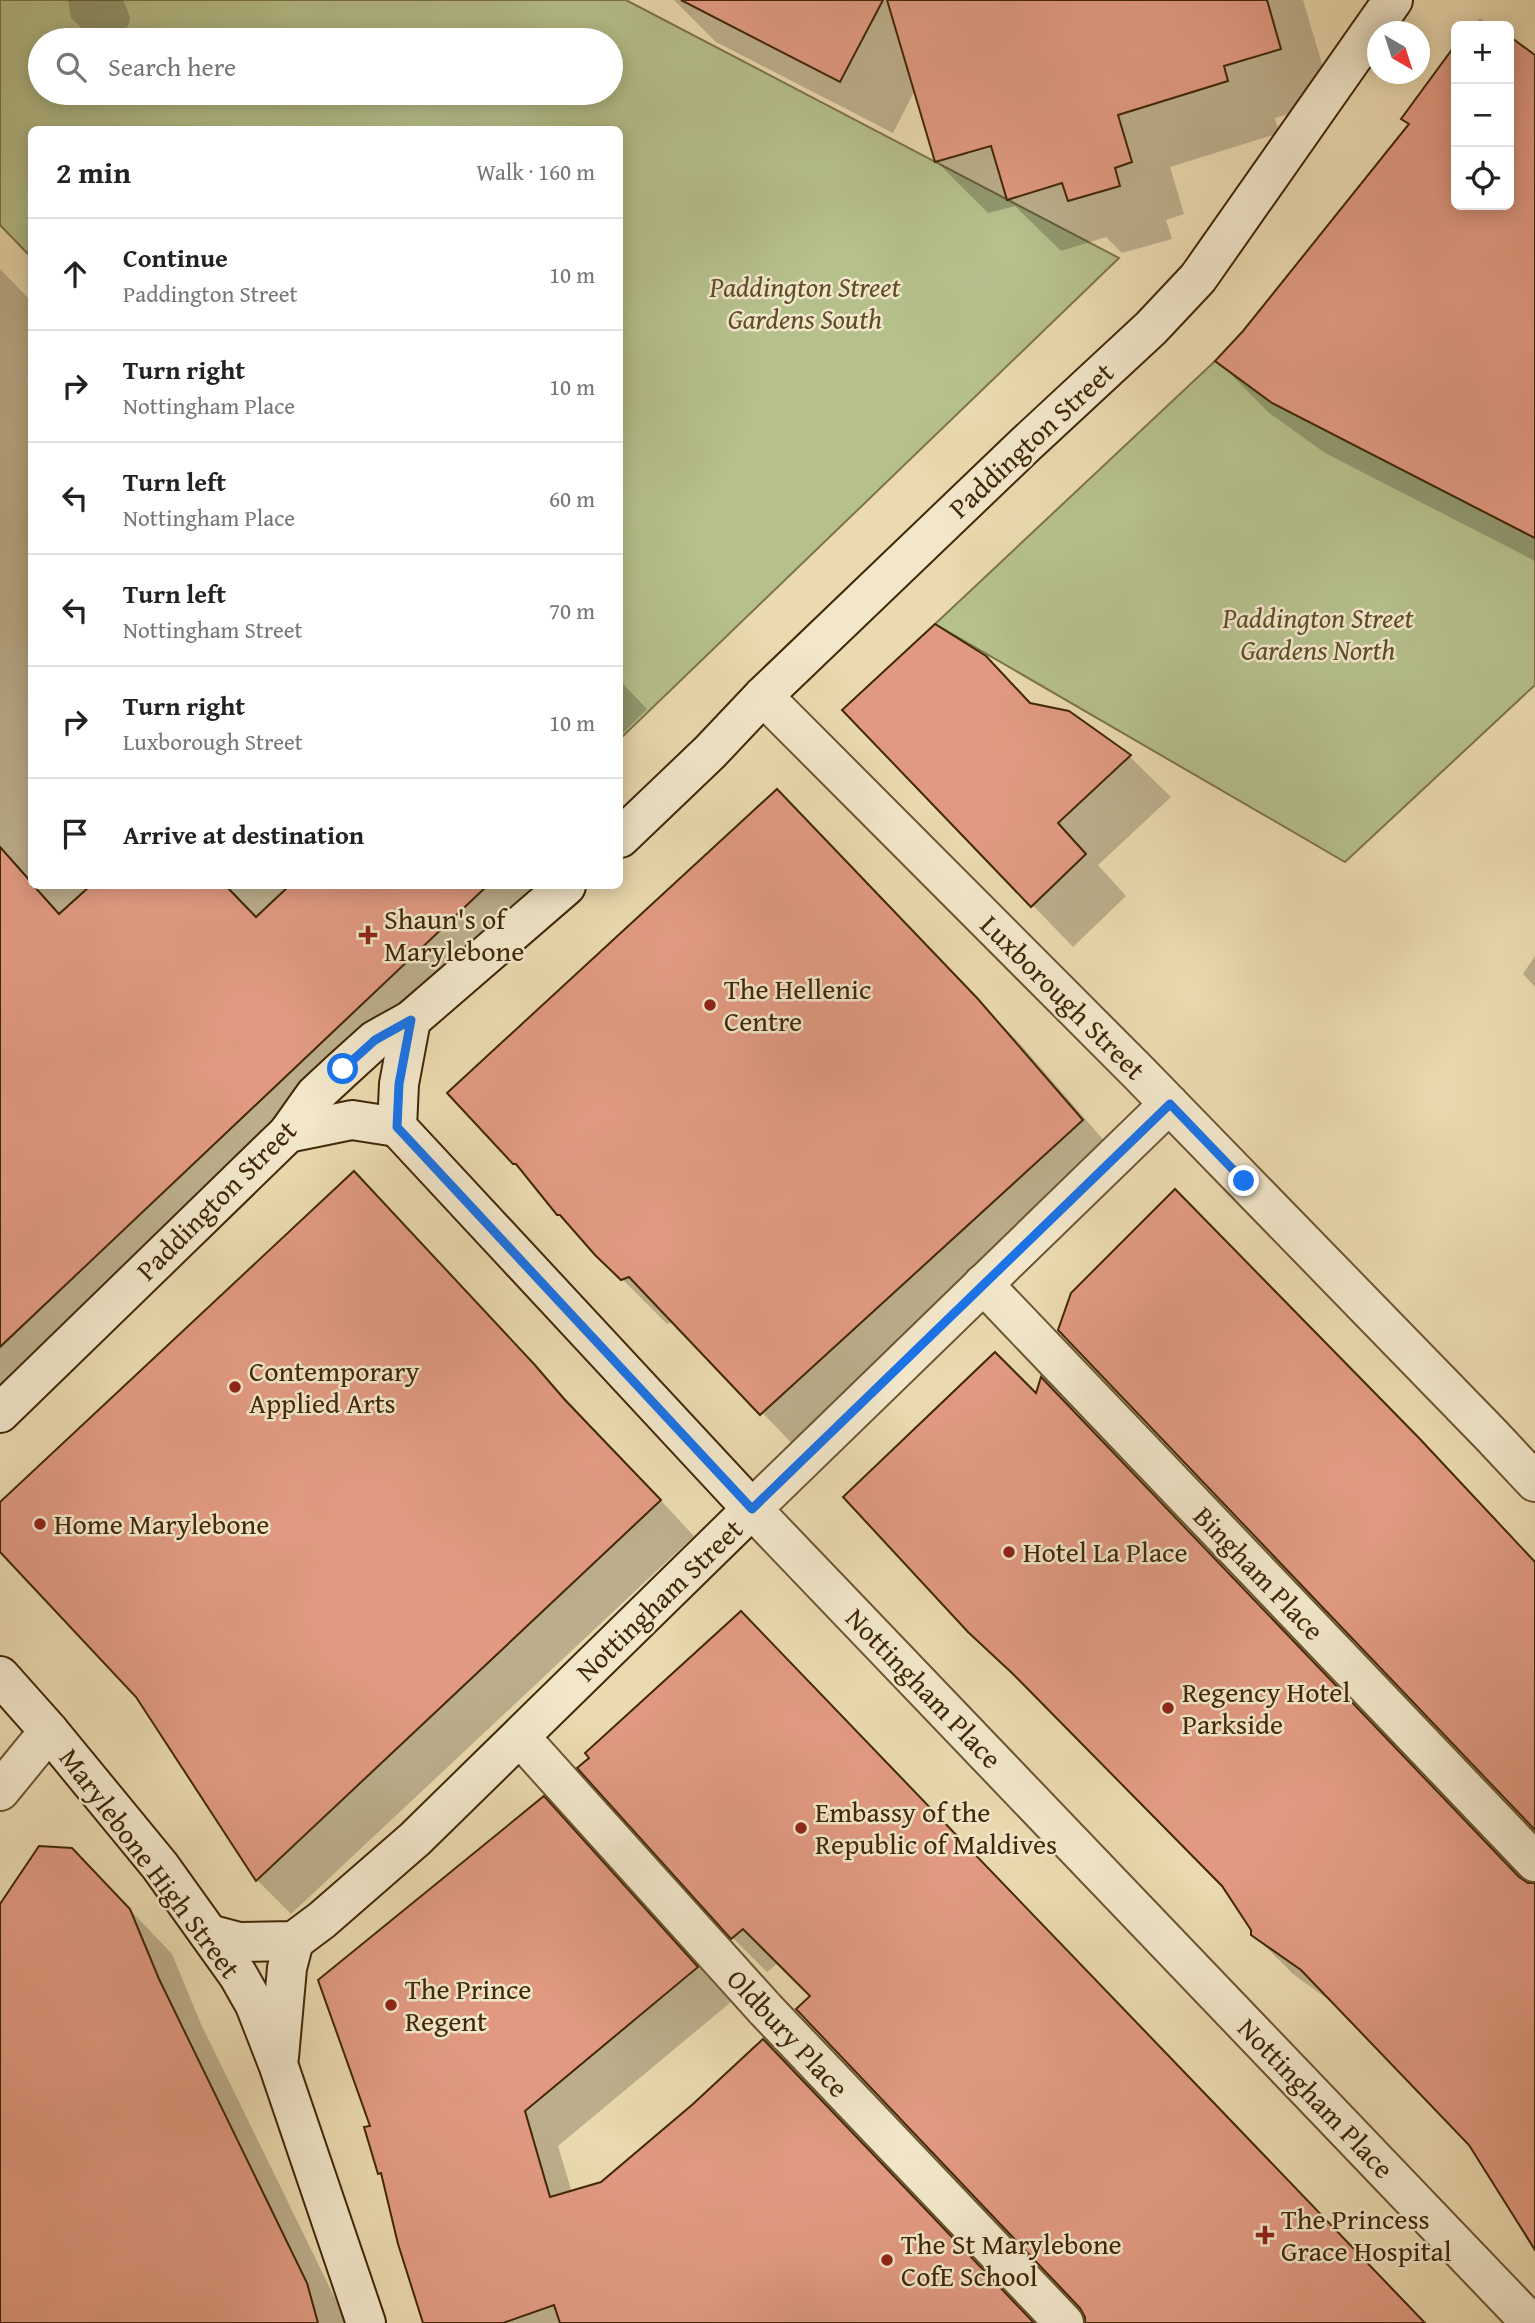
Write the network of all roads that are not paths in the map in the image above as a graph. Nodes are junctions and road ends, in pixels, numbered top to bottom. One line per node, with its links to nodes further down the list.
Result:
1 (1393, 0): 2 (street, Paddington Street)
2 (763, 696): 3 (street, Paddington Street); 6 (street, Luxborough Street)
3 (623, 835)
4 (563, 889): 5 (street, Paddington Street)
5 (411, 1020): 7 (street); 8 (street, Paddington Street)
6 (1170, 1104): 9 (street, Nottingham Street); 11 (street, Luxborough Street)
7 (397, 1127): 8 (street); 12 (street, Nottingham Place)
8 (288, 1133): 10 (street, Paddington Street)
9 (983, 1283): 12 (street, Nottingham Street); 17 (street, Bingham Place)
10 (0, 1413)
11 (1535, 1482)
12 (752, 1509): 15 (street, Nottingham Street); 23 (street, Nottingham Place)
13 (0, 1676): 14 (street, Marylebone High Street)
14 (50, 1731): 16 (street); 18 (street, Marylebone High Street)
15 (520, 1737): 19 (street, Nottingham Street); 22 (street, Oldbury Place)
16 (0, 1791)
17 (1535, 1862)
18 (209, 1934): 19 (street); 20 (street, Marylebone High Street)
19 (294, 1941): 20 (street, Marylebone High Street)
20 (278, 2064): 21 (street, Marylebone High Street)
21 (366, 2323)
22 (1064, 2323)
23 (1531, 2323)

